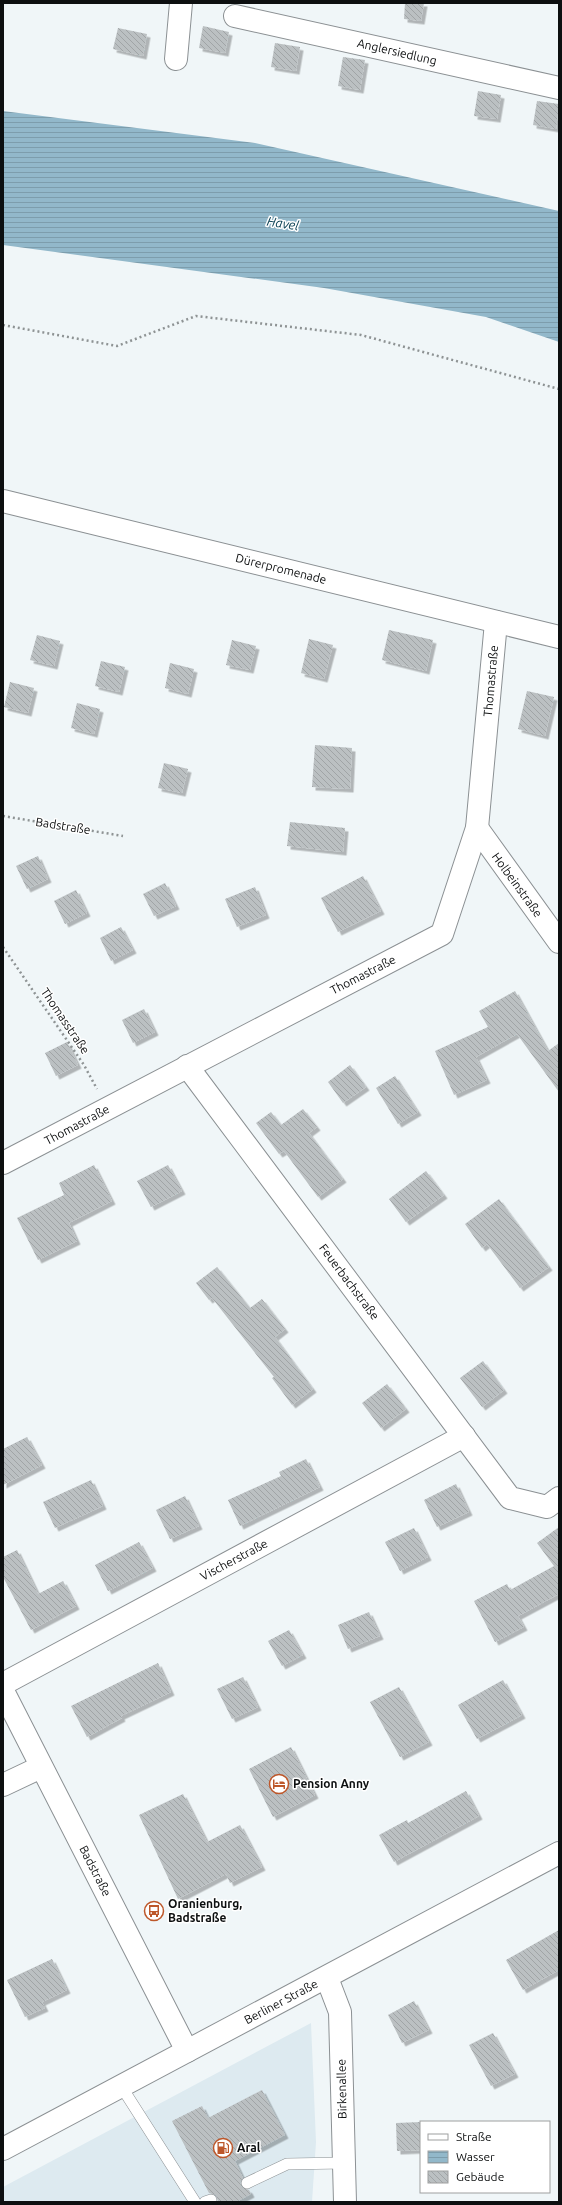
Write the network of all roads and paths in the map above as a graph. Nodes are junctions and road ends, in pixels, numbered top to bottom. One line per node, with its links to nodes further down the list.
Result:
1 (181, 3): 3 (street)
2 (235, 16): 4 (street, Anglersiedlung)
3 (176, 59)
4 (559, 88)
5 (3, 325): 6 (path)
6 (559, 389)
7 (3, 501): 8 (street, Dürerpromenade)
8 (496, 622): 9 (street, Dürerpromenade); 11 (street, Thomastraße)
9 (559, 637)
10 (3, 816): 12 (path, Badstraße)
11 (477, 828): 13 (street, Holbeinstraße); 15 (street, Thomastraße)
12 (123, 836)
13 (559, 942)
14 (3, 947): 16 (path, Thomasstraße)
15 (187, 1066): 16 (street, Thomastraße); 18 (street, Feuerbachstraße)
16 (107, 1110): 17 (street, Thomastraße)
17 (3, 1163)
18 (464, 1436): 19 (street, Feuerbachstraße); 20 (street, Vischerstraße)
19 (559, 1498)
20 (3, 1684)
21 (3, 1691): 22 (street, Badstraße)
22 (41, 1767): 23 (street); 26 (street, Badstraße)
23 (3, 1785)
24 (559, 1853): 25 (street, Berliner Straße)
25 (327, 1978): 26 (street, Berliner Straße); 29 (street, Birkenallee)
26 (187, 2051): 27 (street, Berliner Straße)
27 (121, 2086): 28 (street, Berliner Straße); 31 (lane)
28 (3, 2149)
29 (343, 2163): 30 (lane); 32 (street, Birkenallee)
30 (247, 2183)
31 (195, 2202)
32 (344, 2202)

